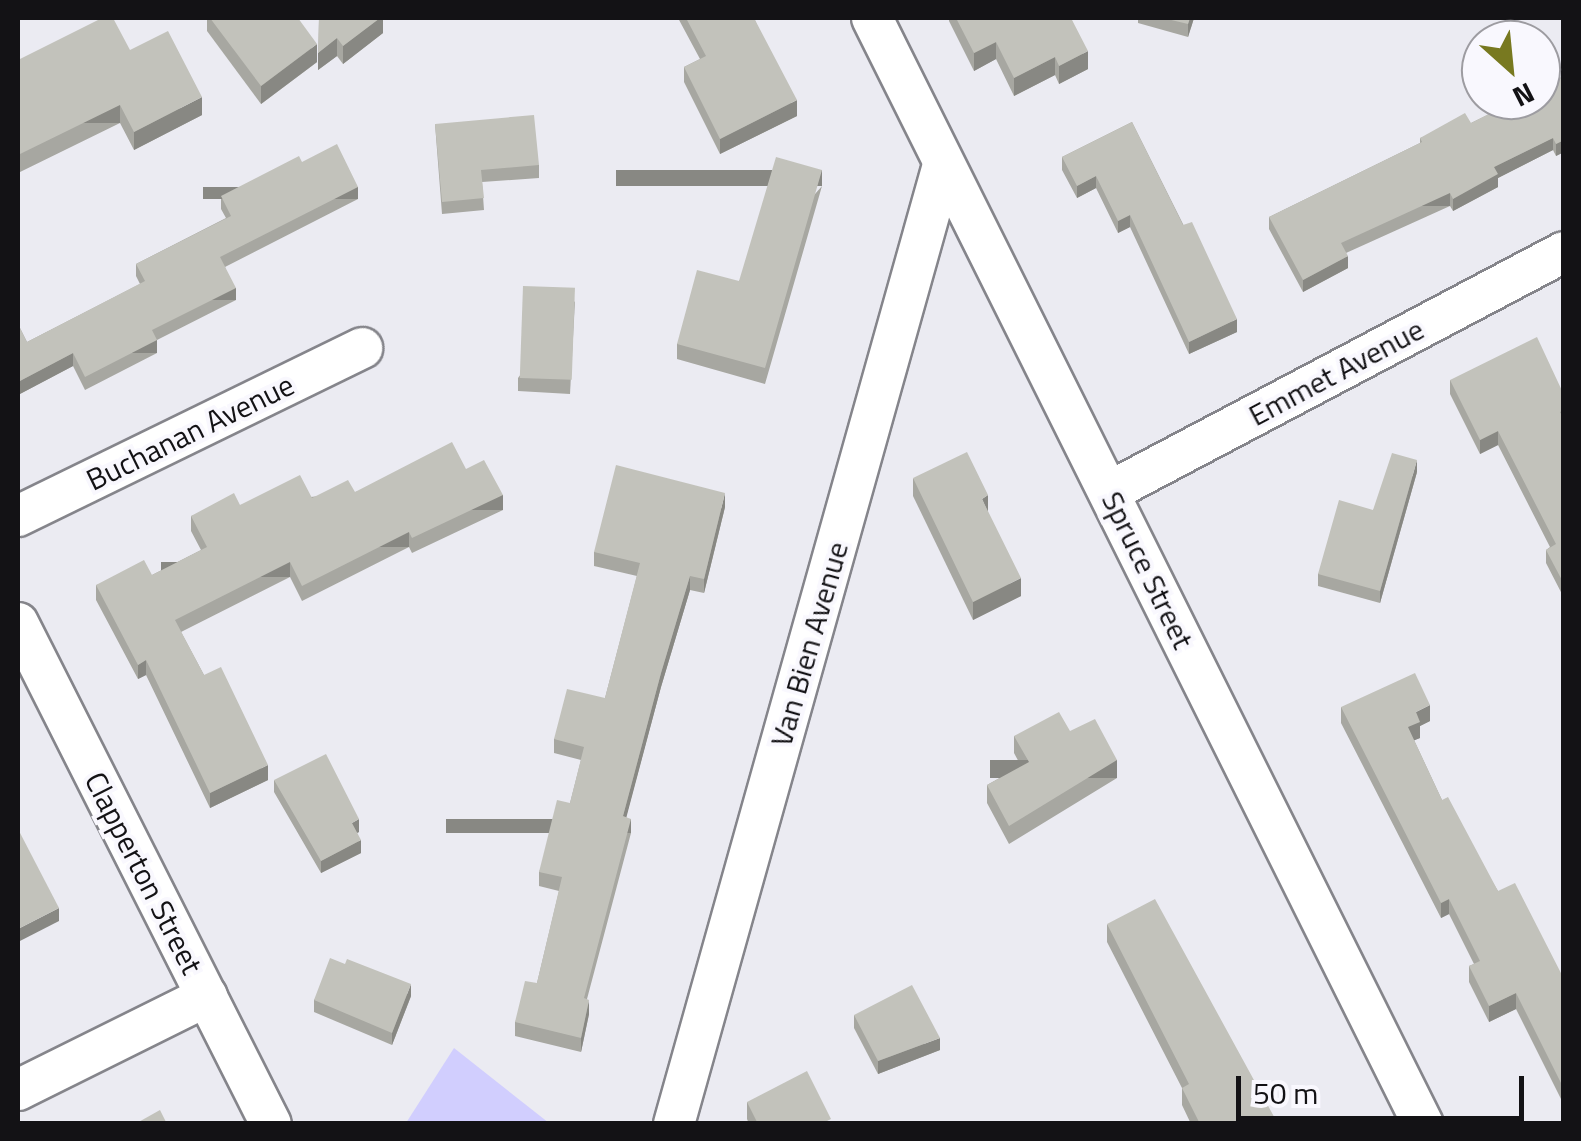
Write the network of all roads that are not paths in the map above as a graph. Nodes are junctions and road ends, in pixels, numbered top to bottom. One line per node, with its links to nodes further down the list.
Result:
1 (872, 18): 2 (street, Spruce Street)
2 (943, 165): 5 (street, Spruce Street); 11 (street, Van Bien Avenue)
3 (1564, 252): 5 (street, Emmet Avenue)
4 (362, 348): 6 (street, Buchanan Avenue)
5 (1109, 492): 12 (street, Spruce Street)
6 (18, 516)
7 (18, 623): 8 (street, Clapperton Street)
8 (207, 996): 9 (street); 10 (street, Clapperton Street)
9 (18, 1090)
10 (272, 1124)
11 (674, 1124)
12 (1422, 1124)

